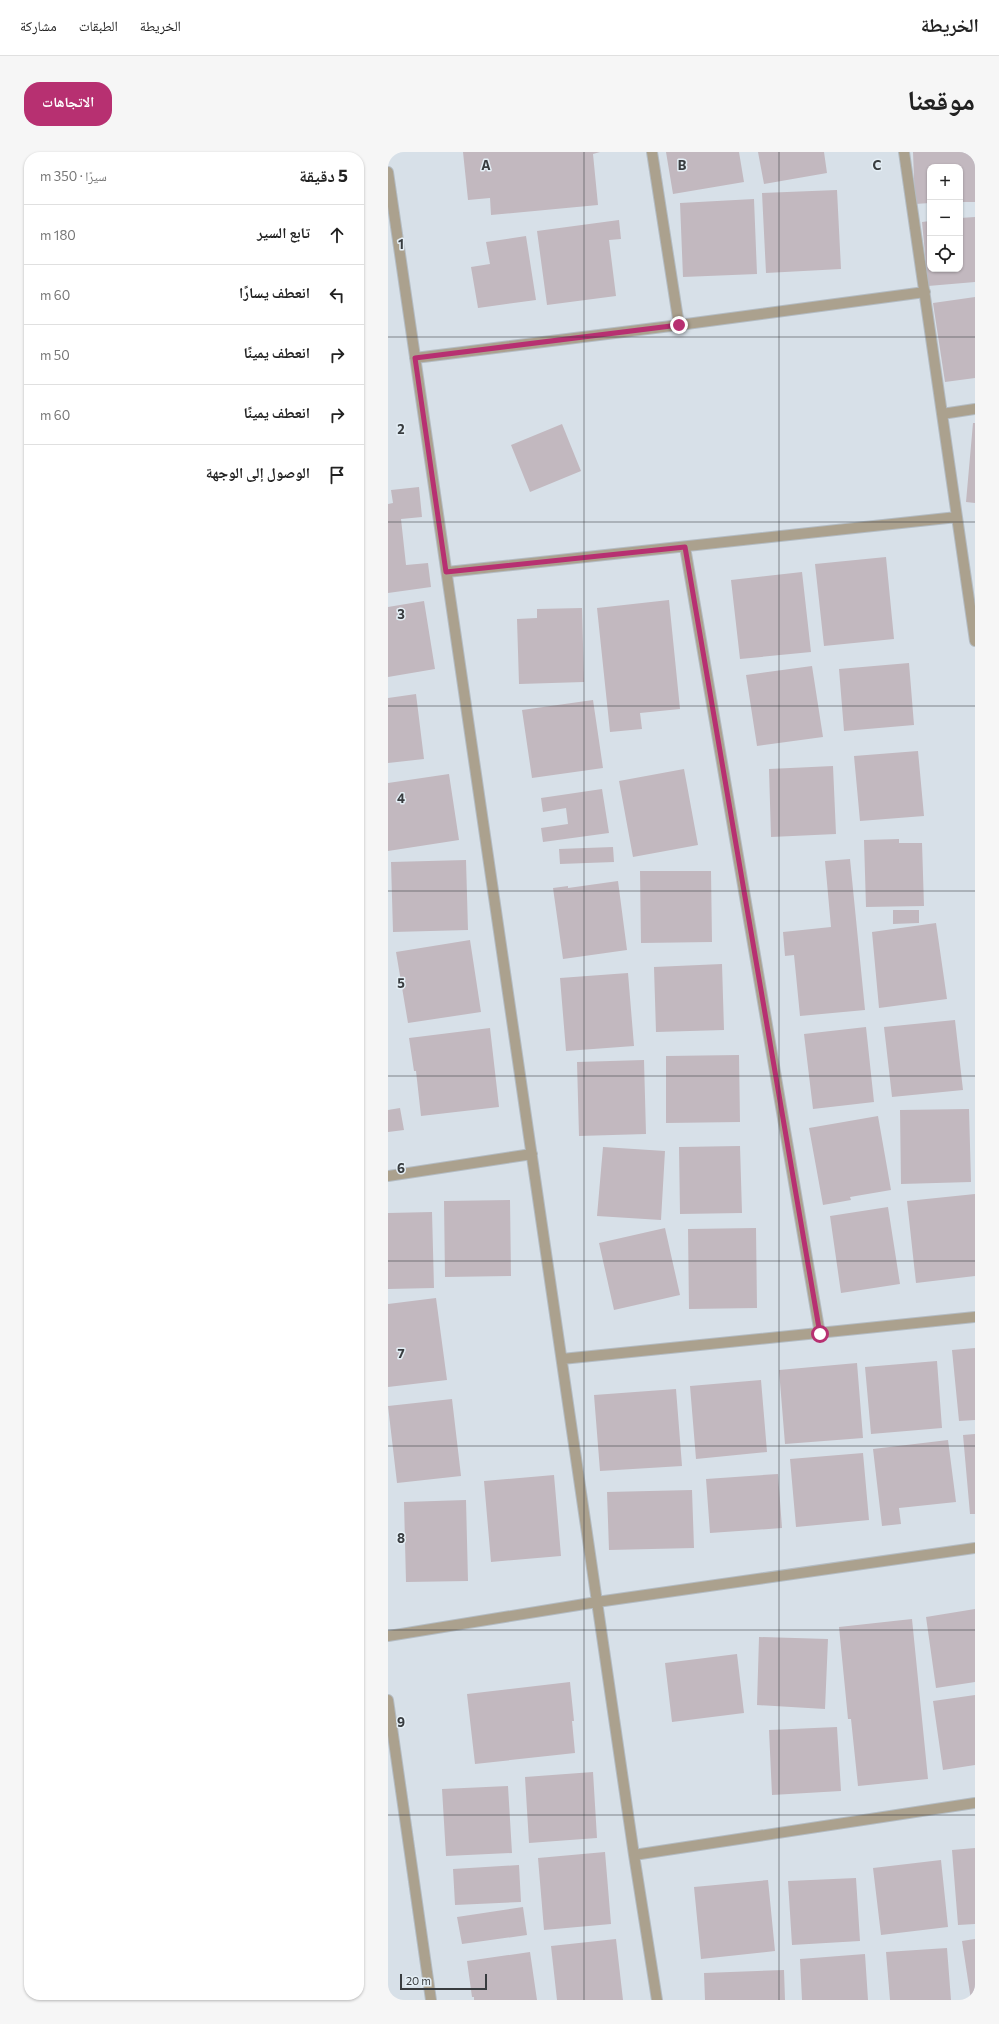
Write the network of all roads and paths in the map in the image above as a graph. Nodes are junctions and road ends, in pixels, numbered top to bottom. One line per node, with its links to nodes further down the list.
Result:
1 (652, 152): 5 (street)
2 (904, 152): 4 (street)
3 (388, 172): 6 (street)
4 (925, 292): 5 (street); 8 (street)
5 (679, 325): 6 (street)
6 (415, 358): 11 (street)
7 (975, 409): 8 (street)
8 (942, 414): 9 (street)
9 (957, 517): 10 (street); 12 (street)
10 (685, 547): 11 (street); 16 (street)
11 (446, 572): 13 (street)
12 (975, 641)
13 (532, 1154): 14 (street); 17 (street)
14 (388, 1176)
15 (975, 1317): 16 (street)
16 (820, 1334): 17 (street)
17 (562, 1359): 19 (street)
18 (975, 1548): 19 (street)
19 (597, 1602): 20 (street); 23 (street)
20 (388, 1636)
21 (388, 1700): 24 (street)
22 (975, 1803): 23 (street)
23 (634, 1855): 25 (street)
24 (431, 2000)
25 (657, 2000)

